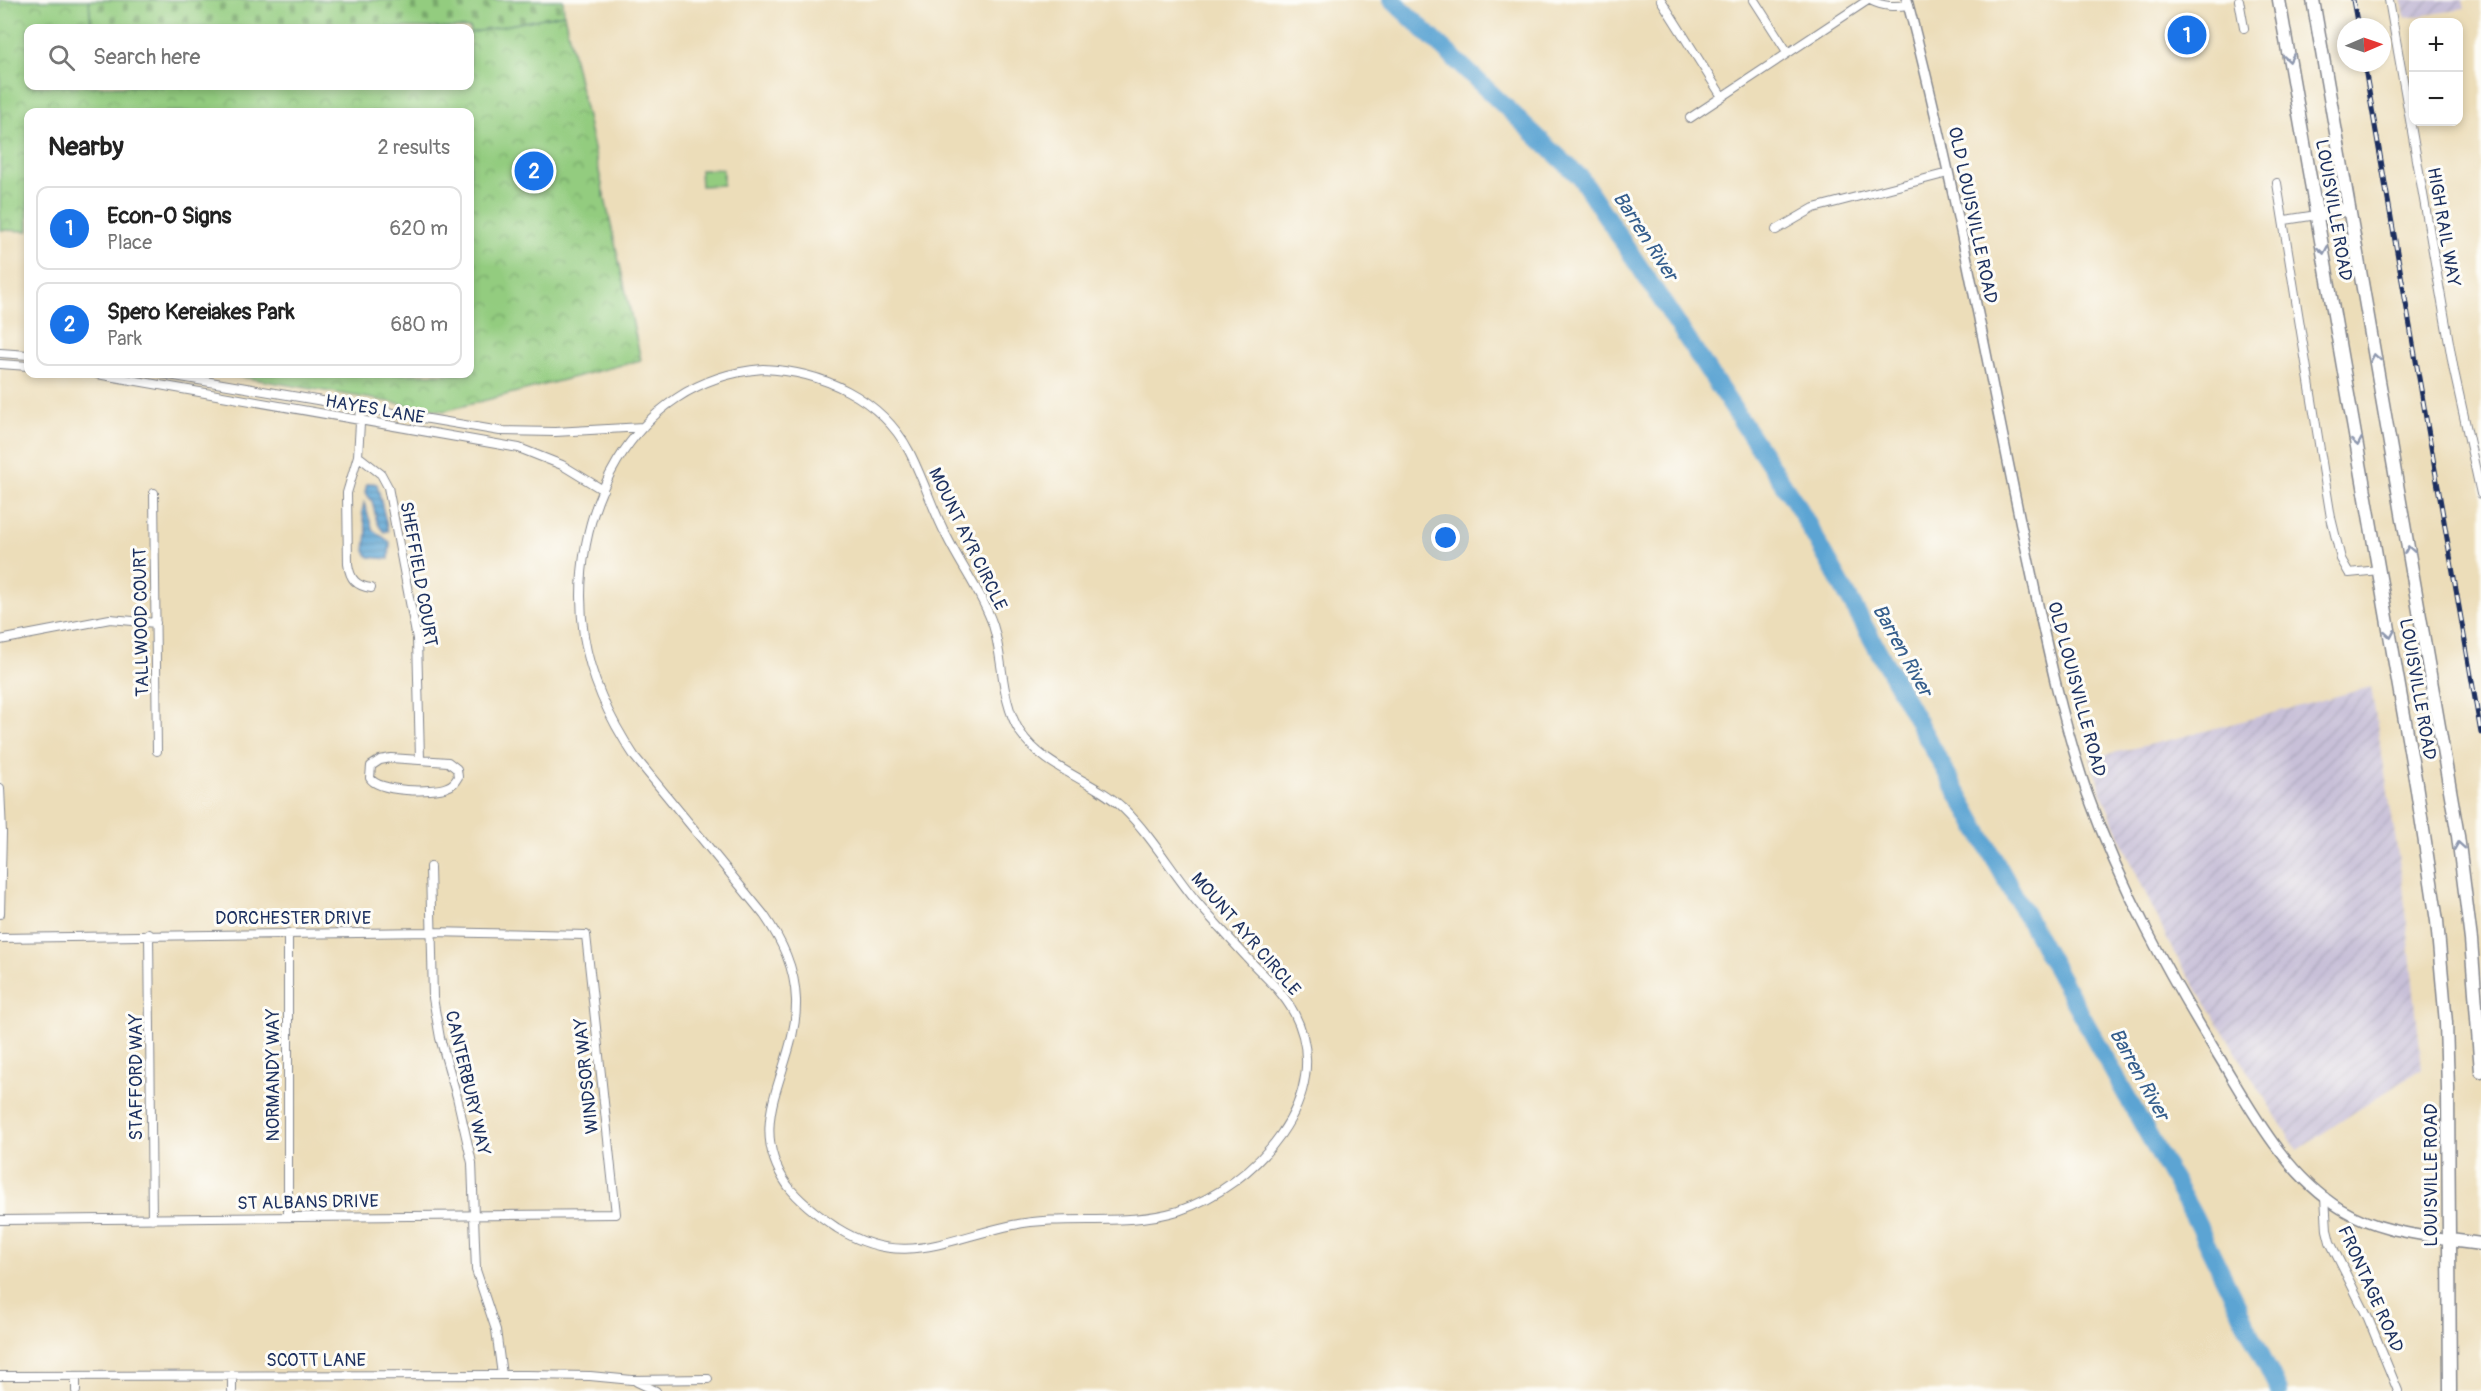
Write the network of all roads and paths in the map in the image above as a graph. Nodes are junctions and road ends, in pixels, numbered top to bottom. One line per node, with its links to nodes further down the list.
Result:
1 (1660, 0): 11 (street)
2 (1754, 0): 10 (street)
3 (1869, 0): 8 (street); 10 (street)
4 (2239, 0): 9 (street)
5 (2279, 0): 16 (main road, LOUISVILLE ROAD, one-way to 16)
6 (2313, 0): 15 (main road, LOUISVILLE ROAD)
7 (2389, 0): 31 (street, HIGH RAIL WAY)
8 (1908, 2): 13 (street, OLD LOUISVILLE ROAD)
9 (2244, 28)
10 (1788, 53): 11 (street)
11 (1721, 95): 12 (street)
12 (1690, 118)
13 (1948, 173): 18 (street); 47 (street, OLD LOUISVILLE ROAD)
14 (2277, 183): 17 (street)
15 (2349, 209): 16 (main road); 46 (main road, LOUISVILLE ROAD, one-way to 15)
16 (2317, 215): 17 (street); 32 (main road, LOUISVILLE ROAD, one-way to 32)
17 (2285, 220): 32 (street)
18 (1776, 230)
19 (0, 353): 20 (street)
20 (24, 355)
21 (0, 364): 22 (street)
22 (24, 366)
23 (119, 378): 26 (street, HAYES LANE)
24 (186, 378): 25 (street, HAYES LANE)
25 (361, 408): 26 (street); 27 (street, HAYES LANE)
26 (360, 421): 28 (street); 29 (street, HAYES LANE)
27 (643, 427): 29 (street, MOUNT AYR CIRCLE); 29 (street, MOUNT AYR CIRCLE)
28 (358, 456): 33 (street); 37 (street, SHEFFIELD COURT)
29 (603, 490)
30 (154, 494): 34 (street, TALLWOOD COURT)
31 (2481, 494)
32 (2379, 570): 53 (main road, LOUISVILLE ROAD, one-way to 53)
33 (371, 588)
34 (156, 623): 35 (street); 36 (street, TALLWOOD COURT)
35 (0, 640)
36 (157, 751)
37 (420, 759): 37 (street)
38 (0, 788): 40 (street)
39 (430, 867): 41 (street, CANTERBURY WAY)
40 (0, 914)
41 (431, 932): 42 (street, DORCHESTER DRIVE); 44 (street, DORCHESTER DRIVE); 49 (street, CANTERBURY WAY)
42 (288, 933): 43 (street, DORCHESTER DRIVE); 50 (street, NORMANDY WAY)
43 (149, 934): 45 (street, DORCHESTER DRIVE); 51 (street, STAFFORD WAY)
44 (586, 935): 48 (street, WINDSOR WAY)
45 (0, 938)
46 (2481, 1071)
47 (2325, 1197): 53 (street, OLD LOUISVILLE ROAD); 64 (street, FRONTAGE ROAD)
48 (616, 1214): 49 (street, ST ALBANS DRIVE)
49 (474, 1215): 50 (street, ST ALBANS DRIVE); 56 (street, CANTERBURY WAY)
50 (288, 1217): 51 (street, ST ALBANS DRIVE)
51 (152, 1219): 52 (street, ST ALBANS DRIVE)
52 (0, 1220)
53 (2450, 1240): 54 (main road); 65 (main road, LOUISVILLE ROAD)
54 (2481, 1244)
55 (232, 1374): 56 (street, SCOTT LANE); 58 (street, SCOTT LANE); 62 (street)
56 (502, 1375): 60 (street, SCOTT LANE)
57 (0, 1376): 58 (street, SCOTT LANE)
58 (76, 1376): 61 (street)
59 (708, 1379): 60 (street, SCOTT LANE)
60 (632, 1380): 63 (street, SCOTT LANE)
61 (76, 1391)
62 (232, 1391)
63 (656, 1391)
64 (2398, 1391)
65 (2450, 1391)

